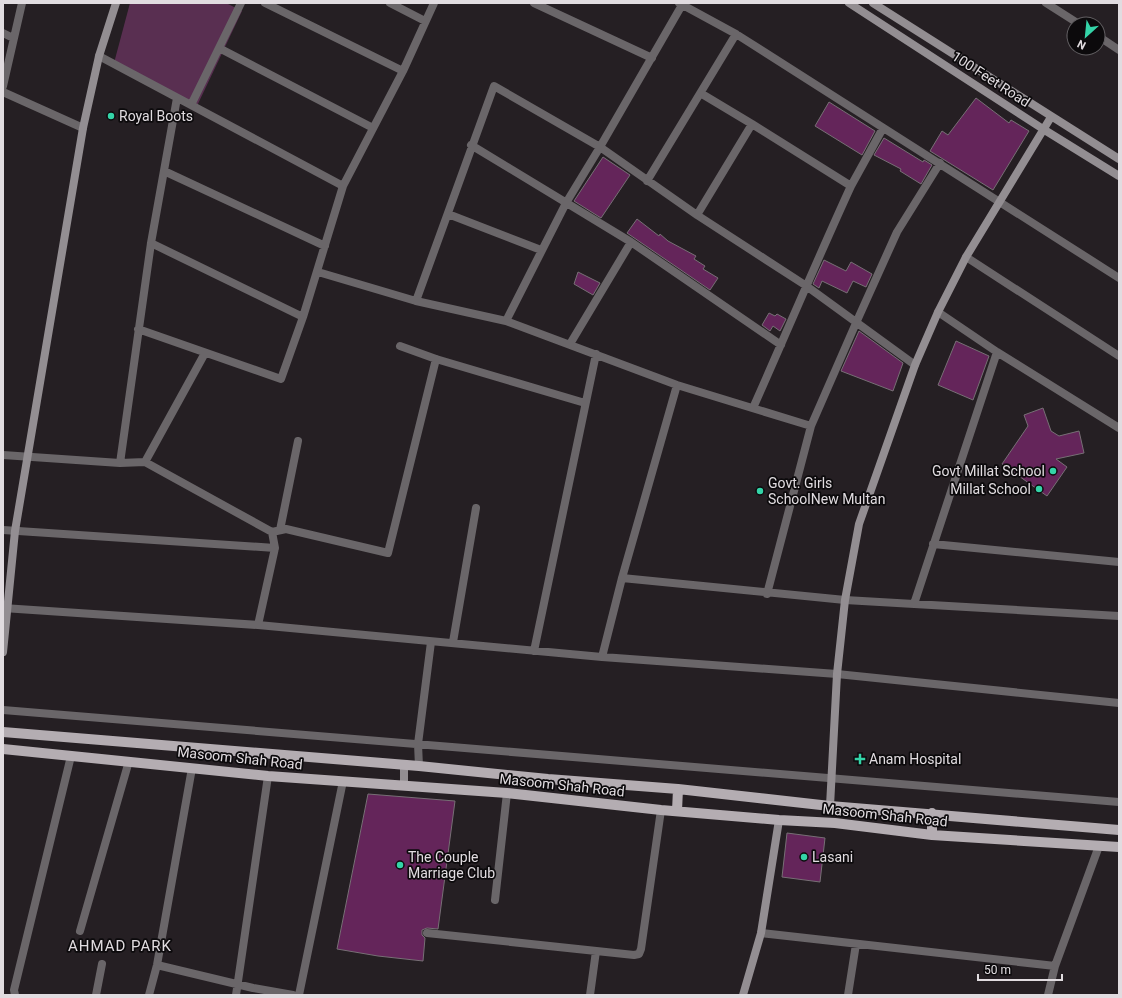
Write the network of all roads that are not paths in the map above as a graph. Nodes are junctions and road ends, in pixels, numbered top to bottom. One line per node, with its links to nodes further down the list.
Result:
1 (22, 3): 16 (street)
2 (116, 3): 20 (main road)
3 (241, 3): 18 (street)
4 (265, 3): 22 (street)
5 (390, 3): 13 (street)
6 (434, 3): 13 (street)
7 (534, 3): 21 (street)
8 (849, 3): 33 (main road, 100 Feet Road)
9 (873, 3): 28 (main road, 100 Feet Road)
10 (1046, 3): 12 (street)
11 (681, 4): 15 (street); 21 (street)
12 (1066, 16)
13 (425, 21): 22 (street)
14 (3, 33): 16 (street)
15 (736, 34): 25 (street); 32 (street)
16 (13, 38): 23 (street)
17 (1106, 41): 19 (street)
18 (219, 48): 27 (street); 31 (street)
19 (1119, 50)
20 (99, 56): 26 (street); 30 (main road)
21 (652, 58): 35 (street)
22 (403, 72): 31 (street)
23 (3, 86)
24 (3, 92): 30 (street)
25 (702, 94): 29 (street); 40 (street)
26 (177, 98): 27 (street); 38 (street)
27 (191, 105): 41 (street)
28 (1051, 117): 33 (main road); 36 (main road, 100 Feet Road)
29 (752, 124): 42 (street); 46 (street)
30 (83, 128): 77 (main road)
31 (373, 128): 41 (street)
32 (884, 128): 37 (street); 42 (street)
33 (1044, 129): 39 (main road, 100 Feet Road); 43 (main road)
34 (471, 145): 35 (street); 44 (street); 45 (street)
35 (600, 147): 40 (street); 44 (street)
36 (1119, 159)
37 (940, 164): 43 (street); 59 (street)
38 (164, 171): 48 (street); 49 (street)
39 (1119, 176)
40 (647, 181): 46 (street)
41 (343, 186): 49 (street)
42 (851, 186): 54 (street)
43 (999, 201): 51 (main road); 53 (street)
44 (566, 203): 47 (street); 50 (street)
45 (448, 214): 50 (street); 55 (street)
46 (697, 215): 54 (street)
47 (631, 242): 61 (street); 62 (street)
48 (151, 243): 57 (street); 60 (street)
49 (325, 246): 52 (street)
50 (542, 250): 58 (street)
51 (966, 257): 56 (main road); 67 (street)
52 (318, 272): 55 (street); 57 (street)
53 (1119, 278)
54 (805, 285): 59 (street); 62 (street)
55 (416, 301): 58 (street)
56 (938, 312): 64 (street); 69 (main road)
57 (303, 317): 65 (street)
58 (506, 321): 61 (street)
59 (856, 323): 69 (street); 73 (street)
60 (138, 329): 65 (street); 79 (street)
61 (570, 344): 66 (street)
62 (781, 345): 72 (street)
63 (400, 346): 68 (street)
64 (997, 352): 74 (street); 84 (street)
65 (205, 353): 78 (street)
66 (596, 354): 70 (street); 71 (street)
67 (1119, 356)
68 (436, 359): 71 (street); 83 (street)
69 (916, 365): 89 (main road)
70 (677, 385): 72 (street); 87 (street)
71 (585, 403): 96 (street)
72 (753, 408): 73 (street)
73 (811, 426): 88 (street)
74 (1119, 428)
75 (298, 441): 83 (street)
76 (3, 455): 77 (street)
77 (27, 456): 79 (street); 82 (main road)
78 (145, 462): 79 (street); 83 (street)
79 (120, 464)
80 (476, 508): 95 (street)
81 (3, 530): 82 (street)
82 (15, 531): 85 (street); 91 (main road)
83 (276, 531): 85 (street)
84 (933, 544): 86 (street); 90 (street)
85 (275, 548): 93 (street)
86 (1119, 562)
87 (622, 578): 88 (street); 98 (street)
88 (767, 594): 89 (street)
89 (845, 600): 90 (street); 99 (main road)
90 (914, 604): 92 (street)
91 (6, 608): 93 (street); 97 (main road)
92 (1119, 616)
93 (258, 625): 94 (street)
94 (431, 642): 95 (street); 103 (street)
95 (453, 642): 96 (street)
96 (534, 651): 98 (street)
97 (3, 652)
98 (602, 657): 99 (street)
99 (837, 674): 100 (street); 111 (main road)
100 (1119, 703)
101 (3, 710): 103 (street)
102 (3, 732): 107 (main road, Masoom Shah Road)
103 (418, 744): 108 (street); 111 (street)
104 (3, 749): 105 (main road, Masoom Shah Road)
105 (71, 756): 106 (main road, Masoom Shah Road); 136 (street)
106 (128, 761): 109 (main road, Masoom Shah Road); 127 (street)
107 (404, 764): 108 (main road, Masoom Shah Road); 113 (main road)
108 (419, 766): 114 (main road, Masoom Shah Road)
109 (192, 768): 110 (main road, Masoom Shah Road); 133 (street)
110 (268, 776): 112 (main road, Masoom Shah Road); 135 (street)
111 (832, 778): 116 (street); 117 (main road)
112 (343, 781): 113 (main road, Masoom Shah Road); 141 (street)
113 (404, 786): 115 (main road, Masoom Shah Road)
114 (678, 789): 117 (main road, Masoom Shah Road); 119 (main road)
115 (507, 793): 118 (main road, Masoom Shah Road); 126 (street)
116 (1119, 802)
117 (830, 806): 120 (main road, Masoom Shah Road)
118 (661, 810): 119 (main road, Masoom Shah Road); 131 (street)
119 (677, 811): 121 (main road, Masoom Shah Road)
120 (932, 813): 122 (main road, Masoom Shah Road); 123 (main road)
121 (779, 820): 123 (main road, Masoom Shah Road); 129 (main road)
122 (1119, 830)
123 (932, 835): 124 (main road, Masoom Shah Road)
124 (1099, 846): 125 (main road, Masoom Shah Road); 134 (street)
125 (1119, 847)
126 (495, 900)
127 (80, 931)
128 (426, 933): 131 (street)
129 (761, 933): 130 (street); 143 (main road)
130 (856, 944): 134 (street); 144 (street)
131 (596, 951): 142 (street)
132 (102, 964): 137 (street)
133 (157, 965): 135 (street); 138 (street)
134 (1055, 966): 145 (street)
135 (237, 985): 139 (street); 140 (street)
136 (15, 995)
137 (96, 995)
138 (149, 995)
139 (236, 995)
140 (293, 995)
141 (299, 995)
142 (590, 995)
143 (743, 995)
144 (848, 995)
145 (1048, 995)

